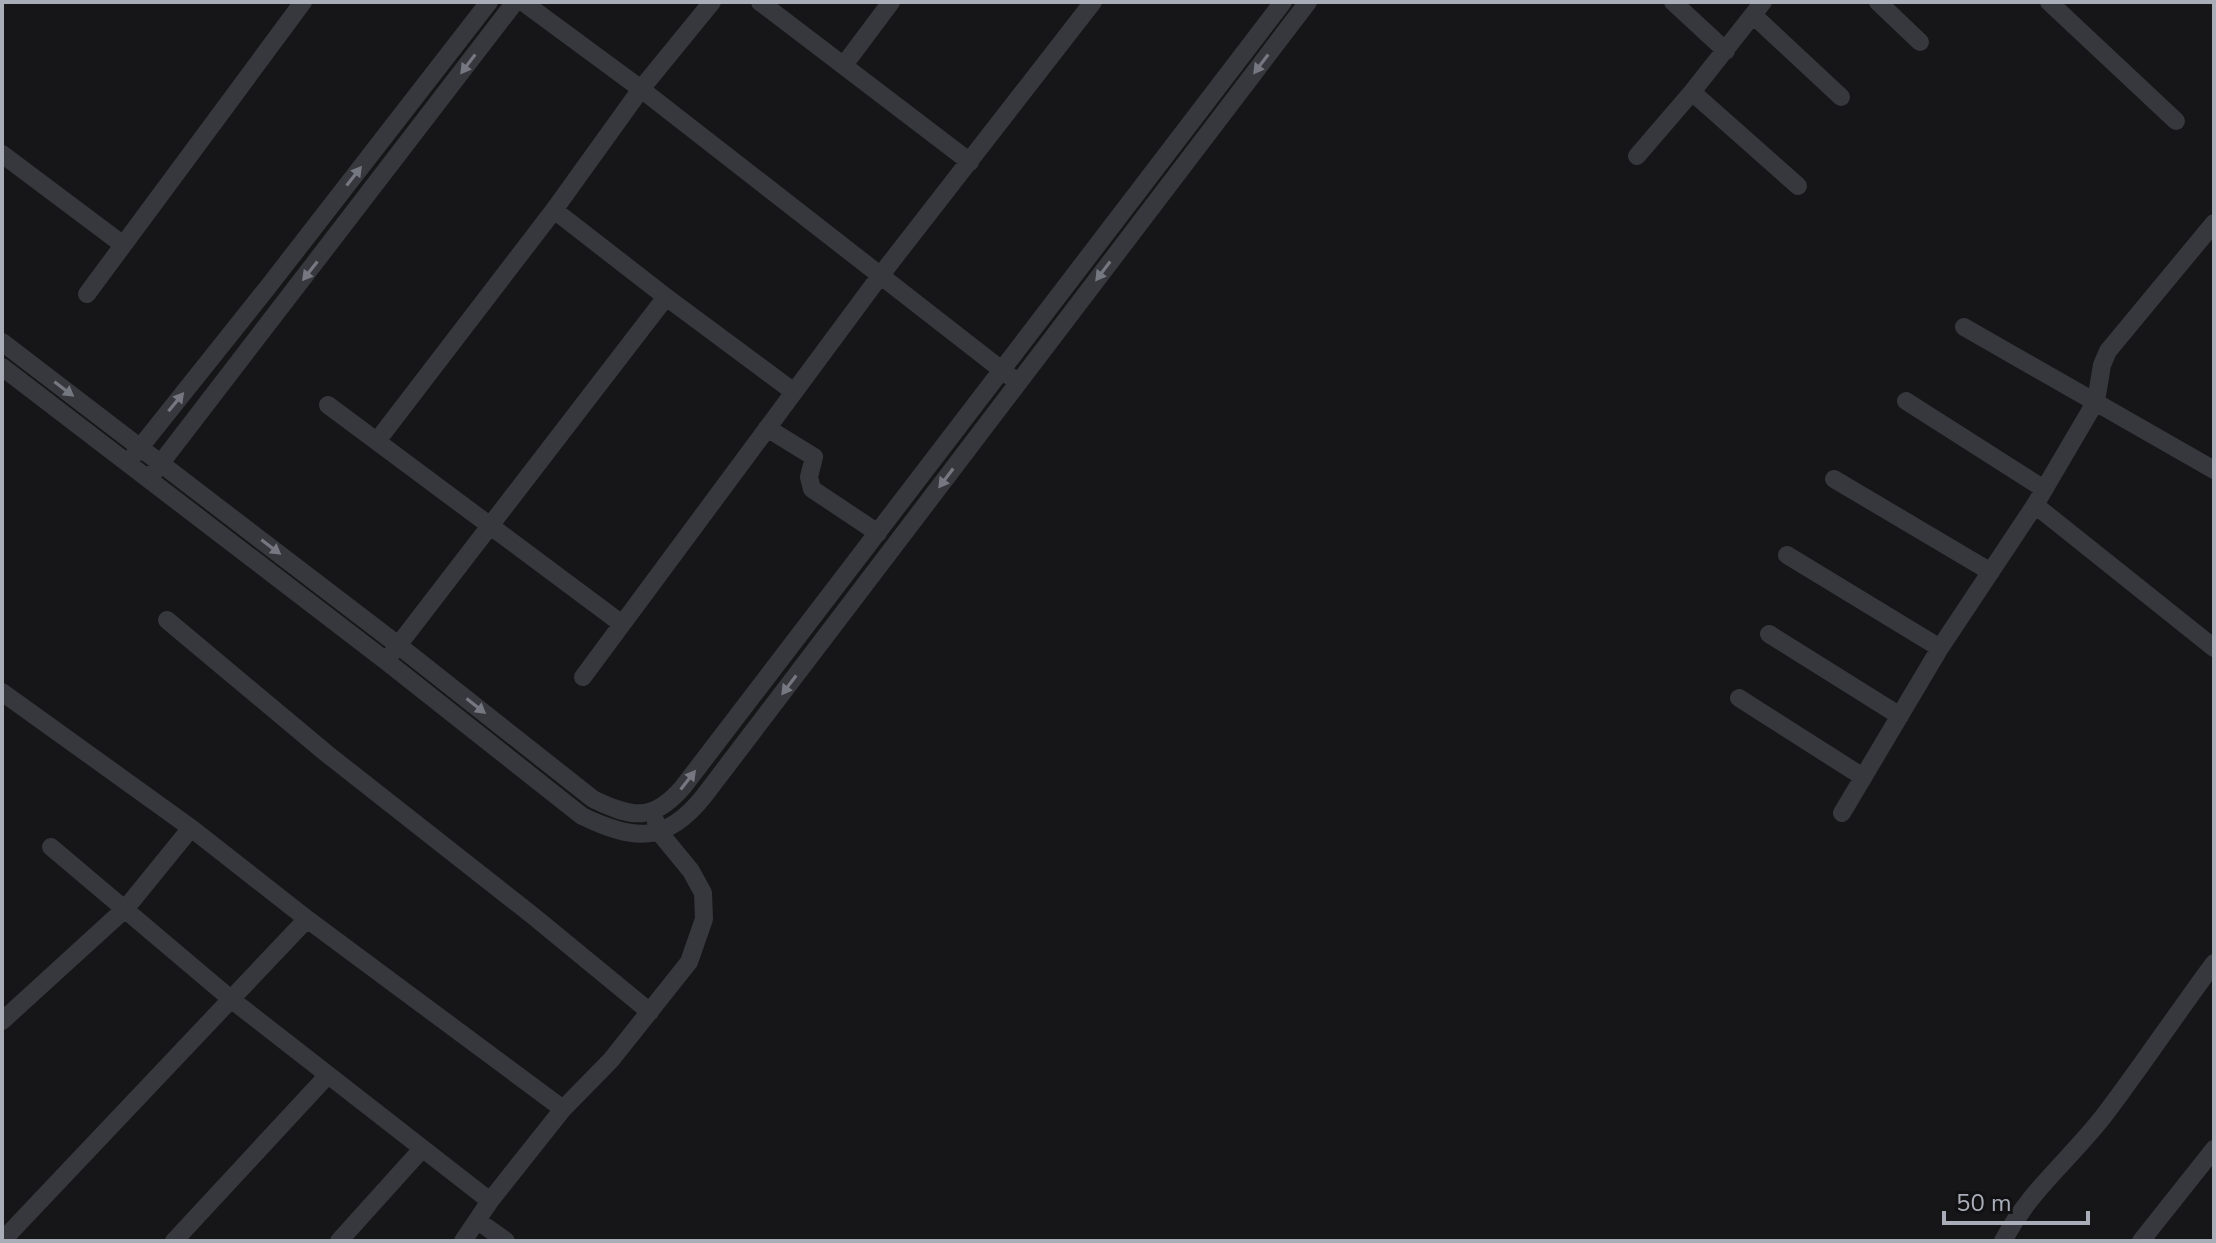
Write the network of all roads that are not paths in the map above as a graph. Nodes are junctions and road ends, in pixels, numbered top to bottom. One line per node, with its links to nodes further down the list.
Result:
1 (303, 2): 28 (street)
2 (489, 2): 43 (street, one-way to 2)
3 (515, 2): 45 (street, one-way to 45)
4 (523, 2): 18 (street)
5 (712, 2): 18 (street)
6 (760, 2): 17 (street)
7 (891, 2): 17 (street)
8 (1093, 2): 24 (street)
9 (1283, 2): 35 (street)
10 (1308, 2): 36 (street, one-way to 36)
11 (1673, 2): 16 (street)
12 (1878, 2): 15 (street)
13 (2049, 2): 21 (street)
14 (1758, 9): 16 (street); 20 (street)
15 (1920, 42)
16 (1726, 51): 19 (street)
17 (844, 65): 24 (street)
18 (641, 89): 26 (street); 29 (street)
19 (1692, 92): 23 (street); 25 (street)
20 (1841, 97)
21 (2176, 121)
22 (2, 154): 28 (street)
23 (1637, 156)
24 (970, 162): 29 (street)
25 (1798, 186)
26 (554, 210): 31 (street); 42 (street)
27 (2214, 223): 39 (street)
28 (122, 244): 30 (street)
29 (880, 276): 35 (street); 37 (street)
30 (87, 294)
31 (666, 297): 37 (street); 50 (street)
32 (1964, 327): 39 (street)
33 (2, 342): 43 (street, one-way to 43)
34 (2, 367): 44 (street)
35 (1003, 371): 36 (street); 51 (street)
36 (1019, 383): 69 (street, one-way to 69)
37 (794, 392): 41 (street)
38 (1906, 401): 49 (street)
39 (2096, 401): 46 (street); 49 (street)
40 (328, 405): 42 (street)
41 (767, 428): 51 (street); 55 (street)
42 (377, 441): 50 (street)
43 (140, 447): 44 (street); 45 (street)
44 (127, 463): 47 (street)
45 (160, 463): 47 (street); 57 (street, one-way to 57)
46 (2214, 470)
47 (149, 479): 60 (street)
48 (1834, 479): 53 (street)
49 (2040, 497): 53 (street); 59 (street)
50 (489, 525): 55 (street); 57 (street)
51 (878, 533): 66 (street, one-way to 51)
52 (1787, 555): 58 (street)
53 (1991, 572): 58 (street)
54 (167, 620): 75 (street)
55 (622, 624): 61 (street)
56 (1769, 634): 64 (street)
57 (398, 645): 60 (street); 66 (street, one-way to 66)
58 (1940, 648): 64 (street)
59 (2214, 648)
60 (386, 661): 69 (street)
61 (583, 677)
62 (2, 692): 68 (street)
63 (1739, 698): 65 (street)
64 (1900, 716): 65 (street)
65 (1863, 777): 67 (street)
66 (653, 812): 69 (street)
67 (1842, 813)
68 (191, 828): 71 (street); 72 (street)
69 (659, 832): 75 (street)
70 (51, 847): 71 (street)
71 (126, 908): 74 (street); 76 (street)
72 (307, 919): 74 (street); 78 (street)
73 (2214, 963): 88 (street)
74 (232, 1000): 77 (street); 83 (street)
75 (650, 1012): 78 (street)
76 (2, 1021)
77 (328, 1075): 79 (street); 84 (street)
78 (563, 1109): 81 (street)
79 (422, 1149): 81 (street); 85 (street)
80 (2214, 1149): 89 (street)
81 (490, 1201): 82 (street)
82 (478, 1221): 86 (street); 87 (street)
83 (2, 1241)
84 (174, 1241)
85 (339, 1241)
86 (463, 1241)
87 (506, 1241)
88 (2003, 1241)
89 (2141, 1241)

